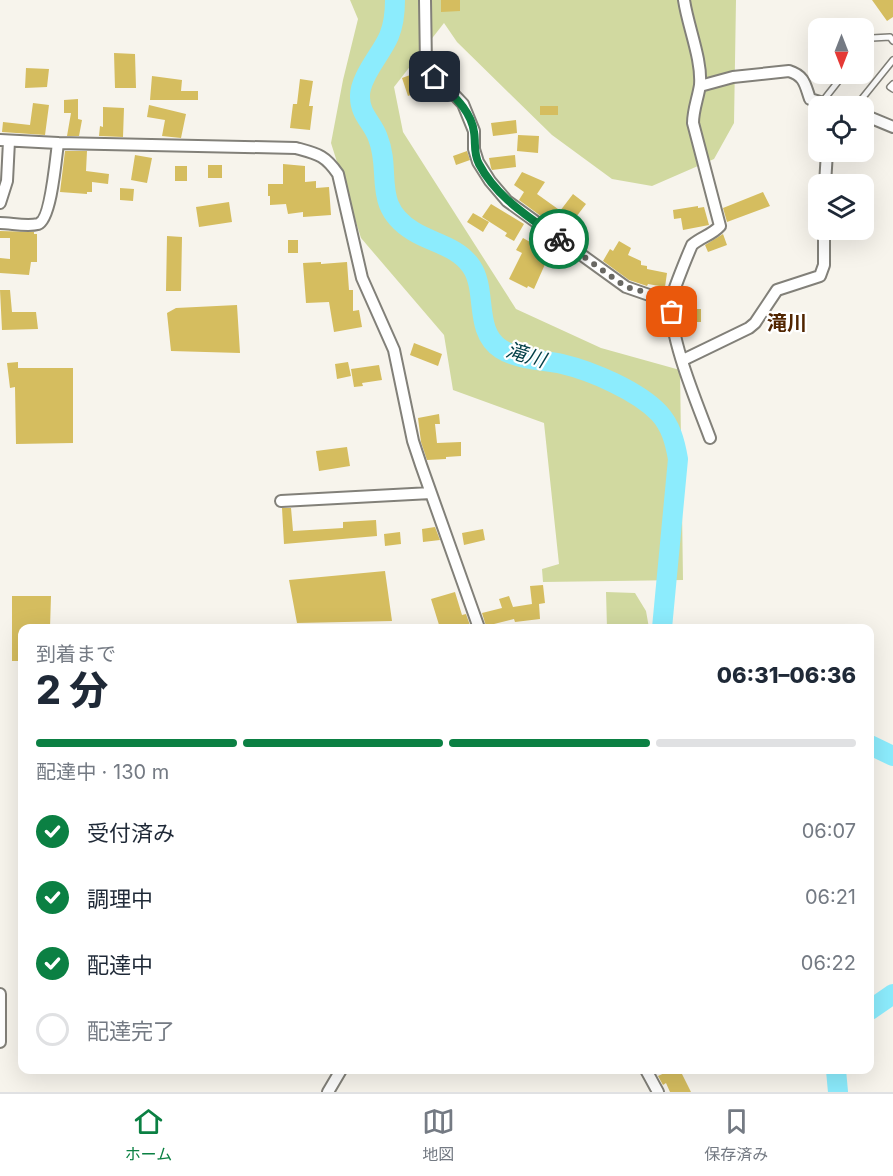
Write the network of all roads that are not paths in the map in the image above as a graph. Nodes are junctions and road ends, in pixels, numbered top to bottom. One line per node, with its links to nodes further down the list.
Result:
1 (425, 0): 16 (street)
2 (684, 0): 6 (street)
3 (874, 38): 4 (lane)
4 (893, 41)
5 (893, 60): 8 (lane)
6 (699, 86): 7 (street); 16 (street)
7 (809, 96)
8 (864, 96)
9 (874, 119): 10 (street)
10 (893, 127)
11 (5, 140): 12 (street); 13 (street)
12 (58, 143): 14 (street); 19 (street)
13 (0, 203)
14 (0, 223)
15 (824, 240): 17 (street)
16 (671, 299): 17 (street)
17 (683, 360): 18 (street)
18 (710, 438)
19 (431, 494): 20 (street); 21 (street)
20 (281, 501)
21 (478, 624)
22 (0, 993): 23 (street)
23 (0, 1042)
24 (339, 1074): 26 (street)
25 (648, 1074): 27 (street)
26 (328, 1092)
27 (658, 1092)

